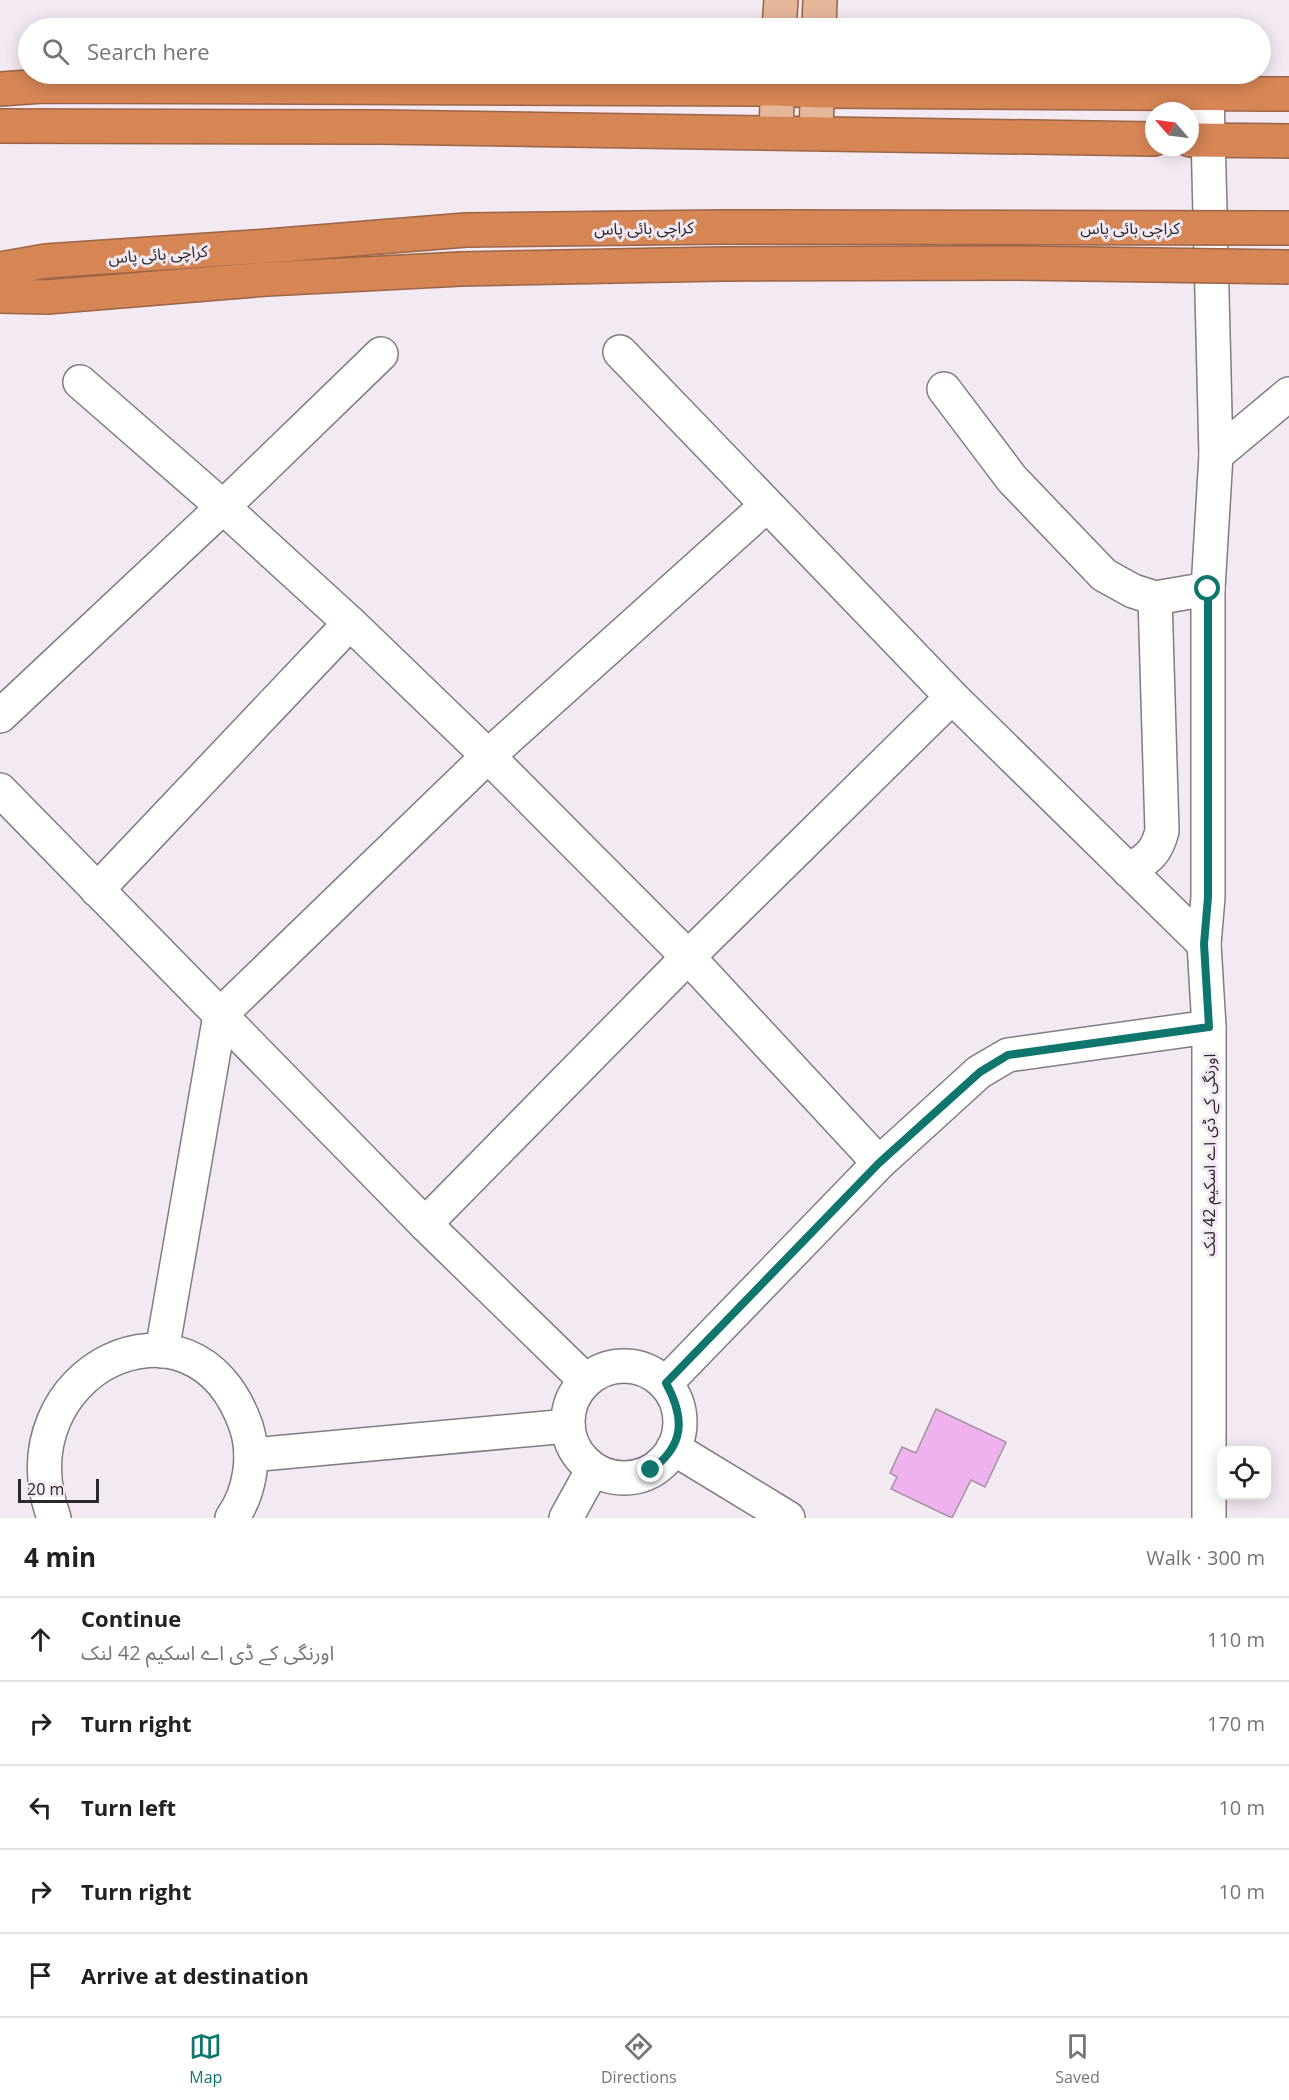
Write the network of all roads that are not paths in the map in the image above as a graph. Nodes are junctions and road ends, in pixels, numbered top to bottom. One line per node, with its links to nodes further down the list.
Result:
1 (780, 0): 3 (main road)
2 (820, 0): 4 (main road)
3 (780, 18)
4 (819, 18)
5 (351, 84): 9 (highway)
6 (778, 84): 13 (main road)
7 (818, 84): 14 (main road)
8 (889, 84): 10 (highway)
9 (0, 89)
10 (1207, 93): 11 (highway); 16 (street, اورنگی کے ڈی اے اسکیم 42 لنک)
11 (1289, 94)
12 (0, 126): 13 (highway)
13 (776, 132): 14 (highway)
14 (816, 132): 15 (highway)
15 (1145, 139)
16 (1199, 140): 17 (highway); 27 (street, اورنگی کے ڈی اے اسکیم 42 لنک)
17 (1289, 141)
18 (1289, 228): 20 (highway, کراچی بائی پاس, bridge)
19 (1289, 267): 21 (highway, کراچی بائی پاس, bridge)
20 (0, 269)
21 (0, 296)
22 (620, 352): 28 (street)
23 (381, 354): 29 (street)
24 (80, 382): 29 (street)
25 (944, 389): 31 (street)
26 (1289, 394): 27 (street)
27 (1216, 455): 30 (street, اورنگی کے ڈی اے اسکیم 42 لنک)
28 (766, 506): 33 (street); 35 (street)
29 (223, 507): 32 (street); 34 (street)
30 (1208, 589): 31 (street); 39 (street, اورنگی کے ڈی اے اسکیم 42 لنک)
31 (1155, 598): 37 (street)
32 (350, 623): 35 (street); 38 (street)
33 (952, 697): 37 (street); 40 (street)
34 (0, 716)
35 (488, 756): 40 (street); 41 (street)
36 (0, 790): 38 (street)
37 (1129, 871): 39 (street)
38 (97, 890): 41 (street)
39 (1204, 944): 42 (street, اورنگی کے ڈی اے اسکیم 42 لنک)
40 (688, 957): 43 (street); 44 (street)
41 (220, 1015): 44 (street); 45 (street)
42 (1209, 1027): 43 (street); 56 (street, اورنگی کے ڈی اے اسکیم 42 لنک)
43 (879, 1163): 47 (street)
44 (425, 1224): 46 (street)
45 (162, 1351): 50 (street); 53 (street)
46 (585, 1380): 47 (street); 48 (street)
47 (666, 1383): 49 (street)
48 (568, 1426): 50 (street); 51 (street)
49 (673, 1448): 51 (street); 52 (street)
50 (251, 1455): 54 (street)
51 (593, 1469): 55 (street)
52 (772, 1514)
53 (54, 1518)
54 (232, 1518)
55 (566, 1518)
56 (1209, 1518)

